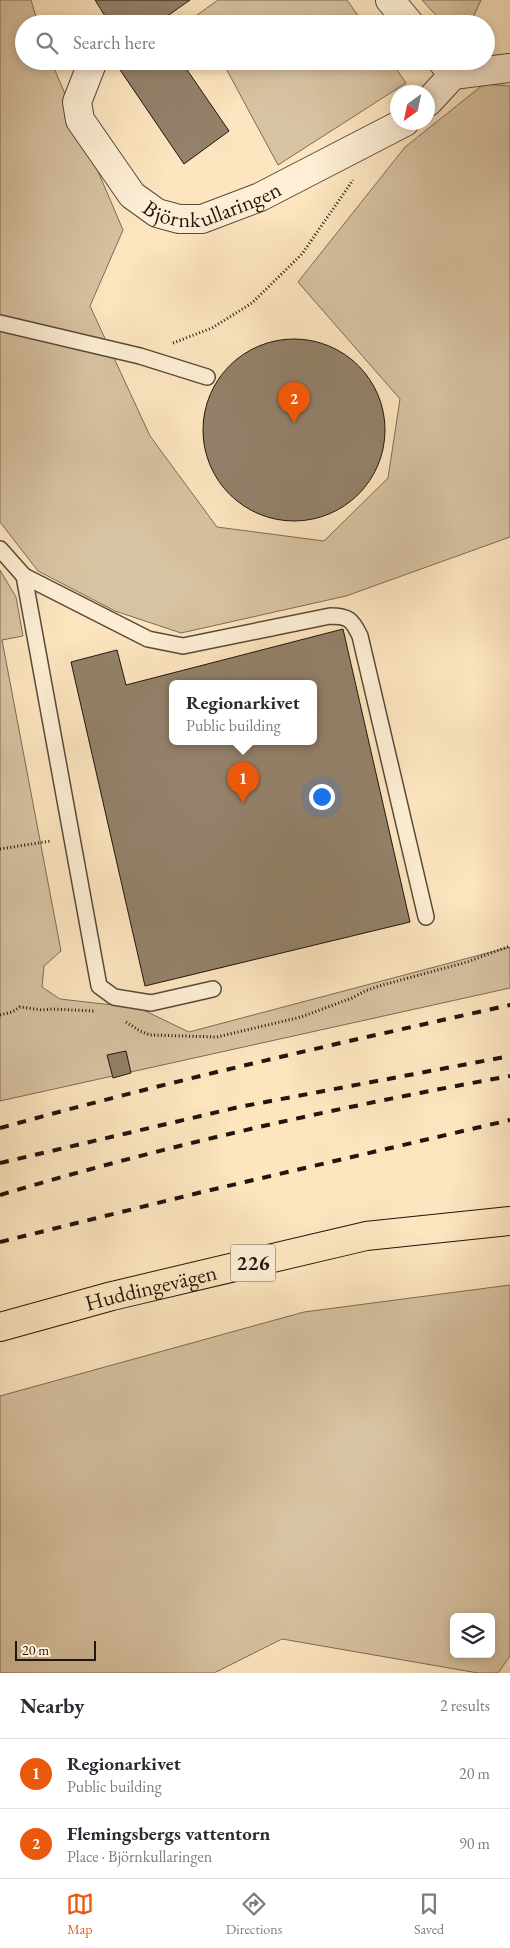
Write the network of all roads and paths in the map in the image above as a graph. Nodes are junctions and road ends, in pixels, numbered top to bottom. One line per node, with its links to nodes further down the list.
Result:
1 (390, 0): 2 (street)
2 (402, 15)
3 (495, 68): 4 (street)
4 (510, 68)
5 (89, 70): 9 (street, Björnkullaringen)
6 (446, 70): 7 (street)
7 (435, 89)
8 (390, 130): 9 (street, Björnkullaringen)
9 (365, 143): 11 (path)
10 (0, 323): 11 (lane)
11 (140, 356): 12 (lane)
12 (207, 377)
13 (0, 549): 14 (lane)
14 (24, 576): 17 (lane); 19 (lane)
15 (40, 843): 16 (path)
16 (0, 849)
17 (426, 917)
18 (510, 946): 22 (path)
19 (213, 989)
20 (100, 1012): 21 (path)
21 (0, 1015)
22 (123, 1021)
23 (510, 1221): 24 (main road, Huddingevägen / 226)
24 (0, 1327)

